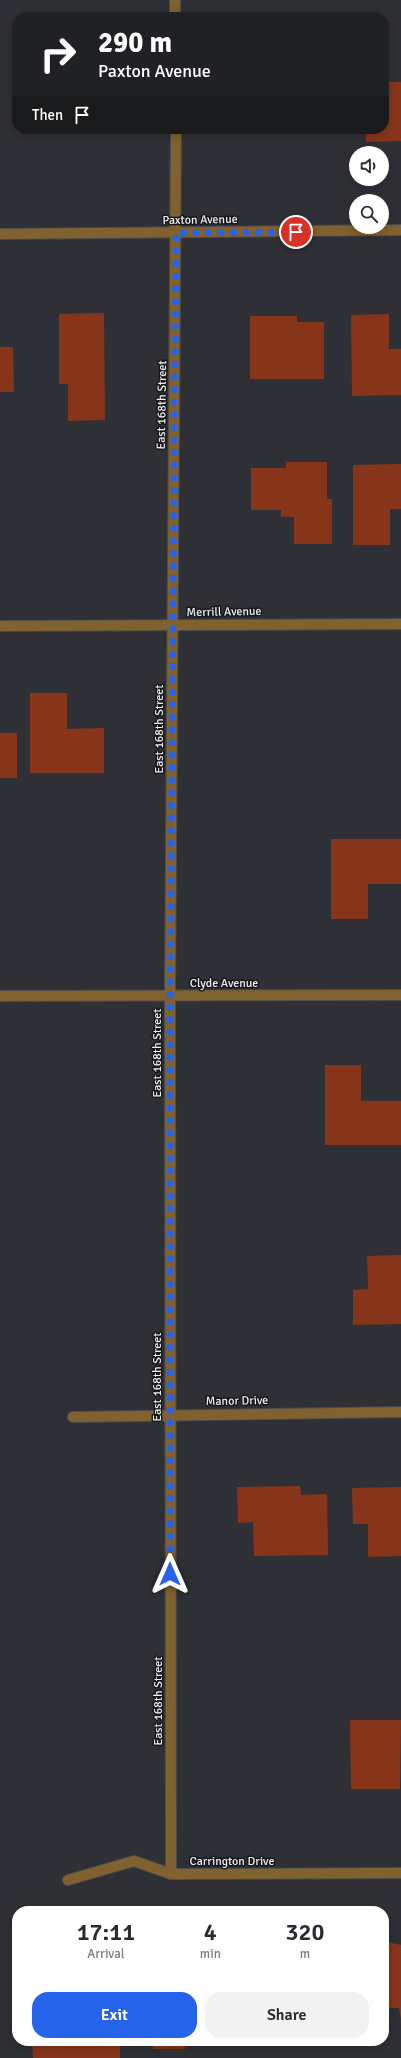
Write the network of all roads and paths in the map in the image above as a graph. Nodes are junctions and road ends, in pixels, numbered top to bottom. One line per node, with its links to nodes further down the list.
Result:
1 (175, 0): 2 (street)
2 (175, 12)
3 (176, 134): 5 (street, East 168th Street)
4 (401, 230): 5 (street, Paxton Avenue)
5 (176, 233): 6 (street, Paxton Avenue); 9 (street, East 168th Street)
6 (0, 234)
7 (401, 624): 9 (street, Merrill Avenue)
8 (0, 626): 9 (street, Merrill Avenue)
9 (173, 626): 12 (street, East 168th Street)
10 (401, 995): 12 (street, Clyde Avenue)
11 (0, 996): 12 (street, Clyde Avenue)
12 (170, 996): 14 (street, East 168th Street)
13 (401, 1412): 14 (street, Manor Drive)
14 (170, 1415): 15 (street, Manor Drive); 17 (street, East 168th Street)
15 (73, 1417)
16 (401, 1873): 17 (street, Carrington Drive)
17 (170, 1874): 18 (street, Carrington Drive)
18 (68, 1880)

